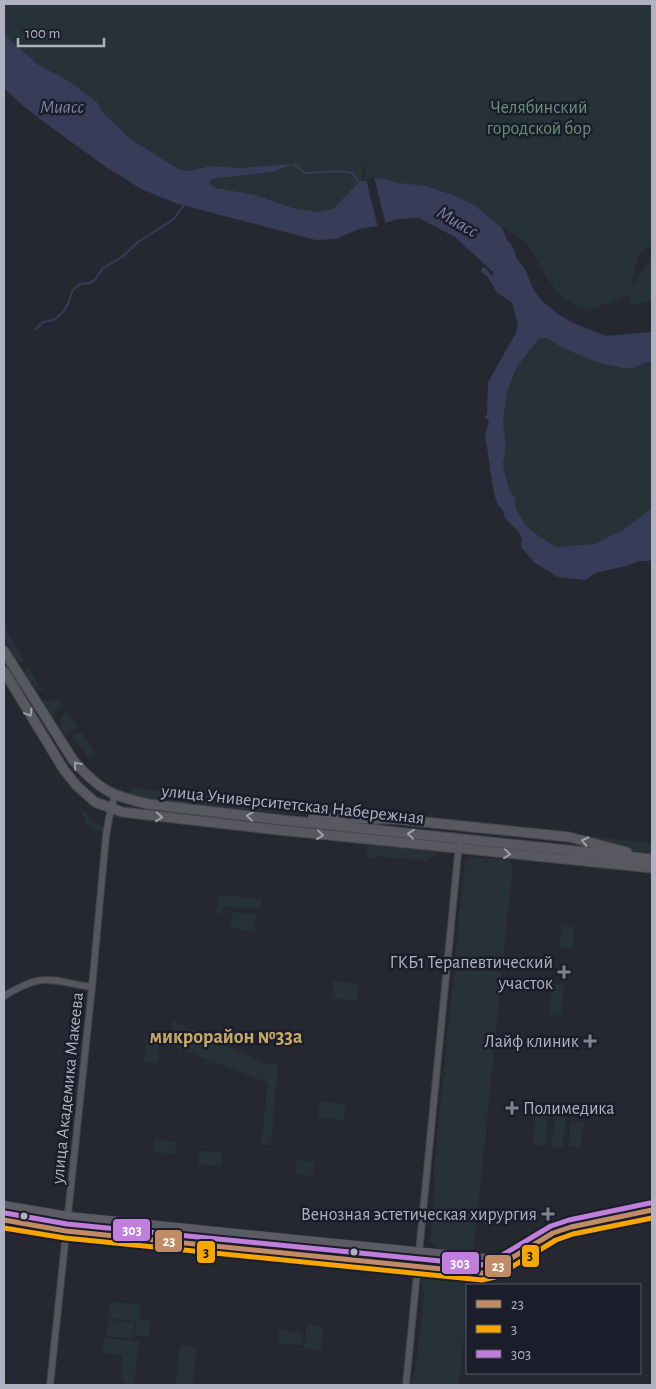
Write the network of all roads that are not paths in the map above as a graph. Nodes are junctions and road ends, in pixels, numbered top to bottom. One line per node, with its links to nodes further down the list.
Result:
1 (4, 651): 3 (main road, улица Университетская Набережная, one-way to 1)
2 (4, 671): 4 (main road, улица Университетская Набережная, one-way to 4)
3 (115, 795): 4 (street, улица Академика Макеева); 5 (main road, улица Университетская Набережная, one-way to 3)
4 (111, 809): 7 (main road, улица Университетская Набережная, one-way to 7); 10 (street, улица Академика Макеева)
5 (282, 820): 6 (main road, улица Университетская Набережная, one-way to 5); 8 (main road, one-way to 5)
6 (460, 839): 7 (street); 8 (main road, улица Университетская Набережная)
7 (459, 849): 9 (main road, улица Университетская Набережная, one-way to 9); 17 (street)
8 (651, 859)
9 (652, 868)
10 (92, 987): 11 (street); 14 (street, улица Академика Макеева)
11 (4, 996)
12 (4, 1206): 14 (main road)
13 (652, 1210): 18 (main road)
14 (68, 1216): 16 (street, улица Академика Макеева); 17 (main road)
15 (4, 1220): 16 (main road)
16 (66, 1231): 19 (main road); 20 (street, улица Академика Макеева)
17 (419, 1252): 18 (main road); 19 (street)
18 (516, 1257): 19 (main road)
19 (418, 1267): 21 (street)
20 (50, 1385)
21 (406, 1385)

